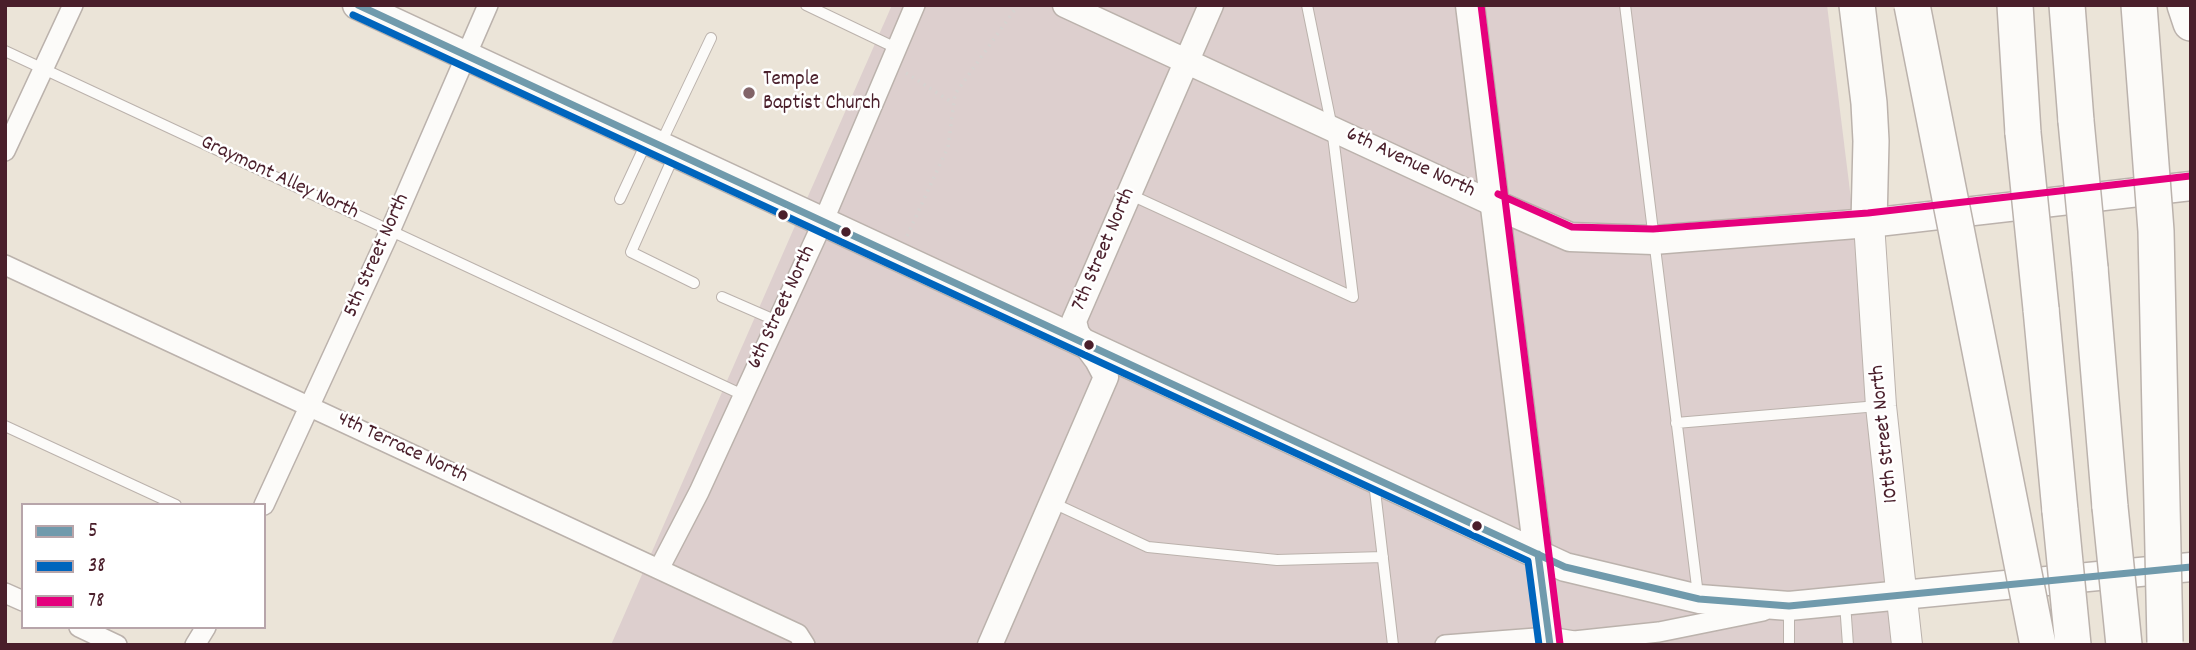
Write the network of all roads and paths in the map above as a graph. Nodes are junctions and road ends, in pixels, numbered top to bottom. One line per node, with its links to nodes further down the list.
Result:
1 (73, 5): 24 (street)
2 (356, 5): 22 (main road)
3 (488, 5): 22 (street, 5th Street North)
4 (806, 5): 21 (lane)
5 (915, 5): 21 (street, 6th Street North)
6 (1018, 5): 25 (path)
7 (1065, 5): 23 (street, 6th Avenue North)
8 (1211, 5): 23 (street, 7th Street North)
9 (1307, 5): 26 (lane)
10 (1470, 5): 32 (main road)
11 (1625, 5): 36 (lane)
12 (1857, 5): 34 (highway)
13 (1912, 5): 75 (highway, bridge)
14 (2015, 5): 76 (highway, bridge)
15 (2067, 5): 77 (highway, bridge)
16 (2140, 5): 66 (highway, bridge)
17 (2185, 5): 18 (highway)
18 (2191, 23)
19 (711, 38): 27 (lane)
20 (5, 51): 24 (lane, Graymont Alley North)
21 (893, 55): 25 (path); 33 (street, 6th Street North)
22 (467, 57): 27 (main road); 35 (street, 5th Street North)
23 (1187, 61): 26 (street, 6th Avenue North); 30 (street, 7th Street North)
24 (43, 69): 28 (street); 35 (lane, Graymont Alley North)
25 (953, 103): 37 (path)
26 (1332, 128): 30 (lane); 32 (street, 6th Avenue North)
27 (661, 146): 31 (lane); 33 (main road); 39 (lane)
28 (5, 151)
29 (2191, 186): 34 (main road, 6th Avenue North)
30 (1128, 194): 42 (street, 7th Street North)
31 (620, 200)
32 (1494, 204): 36 (main road, 6th Avenue North); 52 (main road)
33 (823, 222): 37 (main road); 41 (street, 6th Street North)
34 (1869, 223): 36 (main road, 6th Avenue North); 45 (main road, 10th Street North)
35 (390, 231): 43 (lane, Graymont Alley North); 44 (street, 5th Street North)
36 (1653, 240): 46 (lane)
37 (897, 256): 42 (main road)
38 (5, 265): 44 (street, 4th Terrace North)
39 (694, 283)
40 (722, 297): 41 (lane)
41 (777, 321): 43 (street, 6th Street North)
42 (1083, 342): 48 (main road); 49 (street, 7th Street North)
43 (743, 395): 55 (street, 6th Street North)
44 (310, 406): 51 (street, 5th Street North); 55 (street, 4th Terrace North)
45 (1881, 406): 46 (lane); 57 (main road, 10th Street North)
46 (1676, 424): 58 (lane)
47 (5, 426): 50 (lane)
48 (1374, 478): 52 (main road); 53 (lane)
49 (1051, 502): 53 (lane); 69 (street, 7th Street North)
50 (172, 503)
51 (265, 503)
52 (1538, 554): 58 (main road); 65 (street)
53 (1383, 557): 70 (lane)
54 (2191, 567): 57 (main road)
55 (659, 569): 64 (street, 4th Terrace North)
56 (5, 593): 59 (street)
57 (1902, 595): 60 (main road); 74 (main road, 10th Street North)
58 (1699, 599): 61 (main road)
59 (21, 600)
60 (1845, 601): 61 (main road); 73 (lane)
61 (1789, 606): 65 (street); 72 (lane)
62 (83, 629): 67 (street)
63 (205, 629): 68 (street)
64 (802, 639)
65 (1549, 641): 71 (street)
66 (2165, 643)
67 (117, 645)
68 (195, 645)
69 (990, 645)
70 (1393, 645)
71 (1445, 645)
72 (1790, 645)
73 (1848, 645)
74 (1907, 645)
75 (2038, 645)
76 (2073, 645)
77 (2124, 645)

